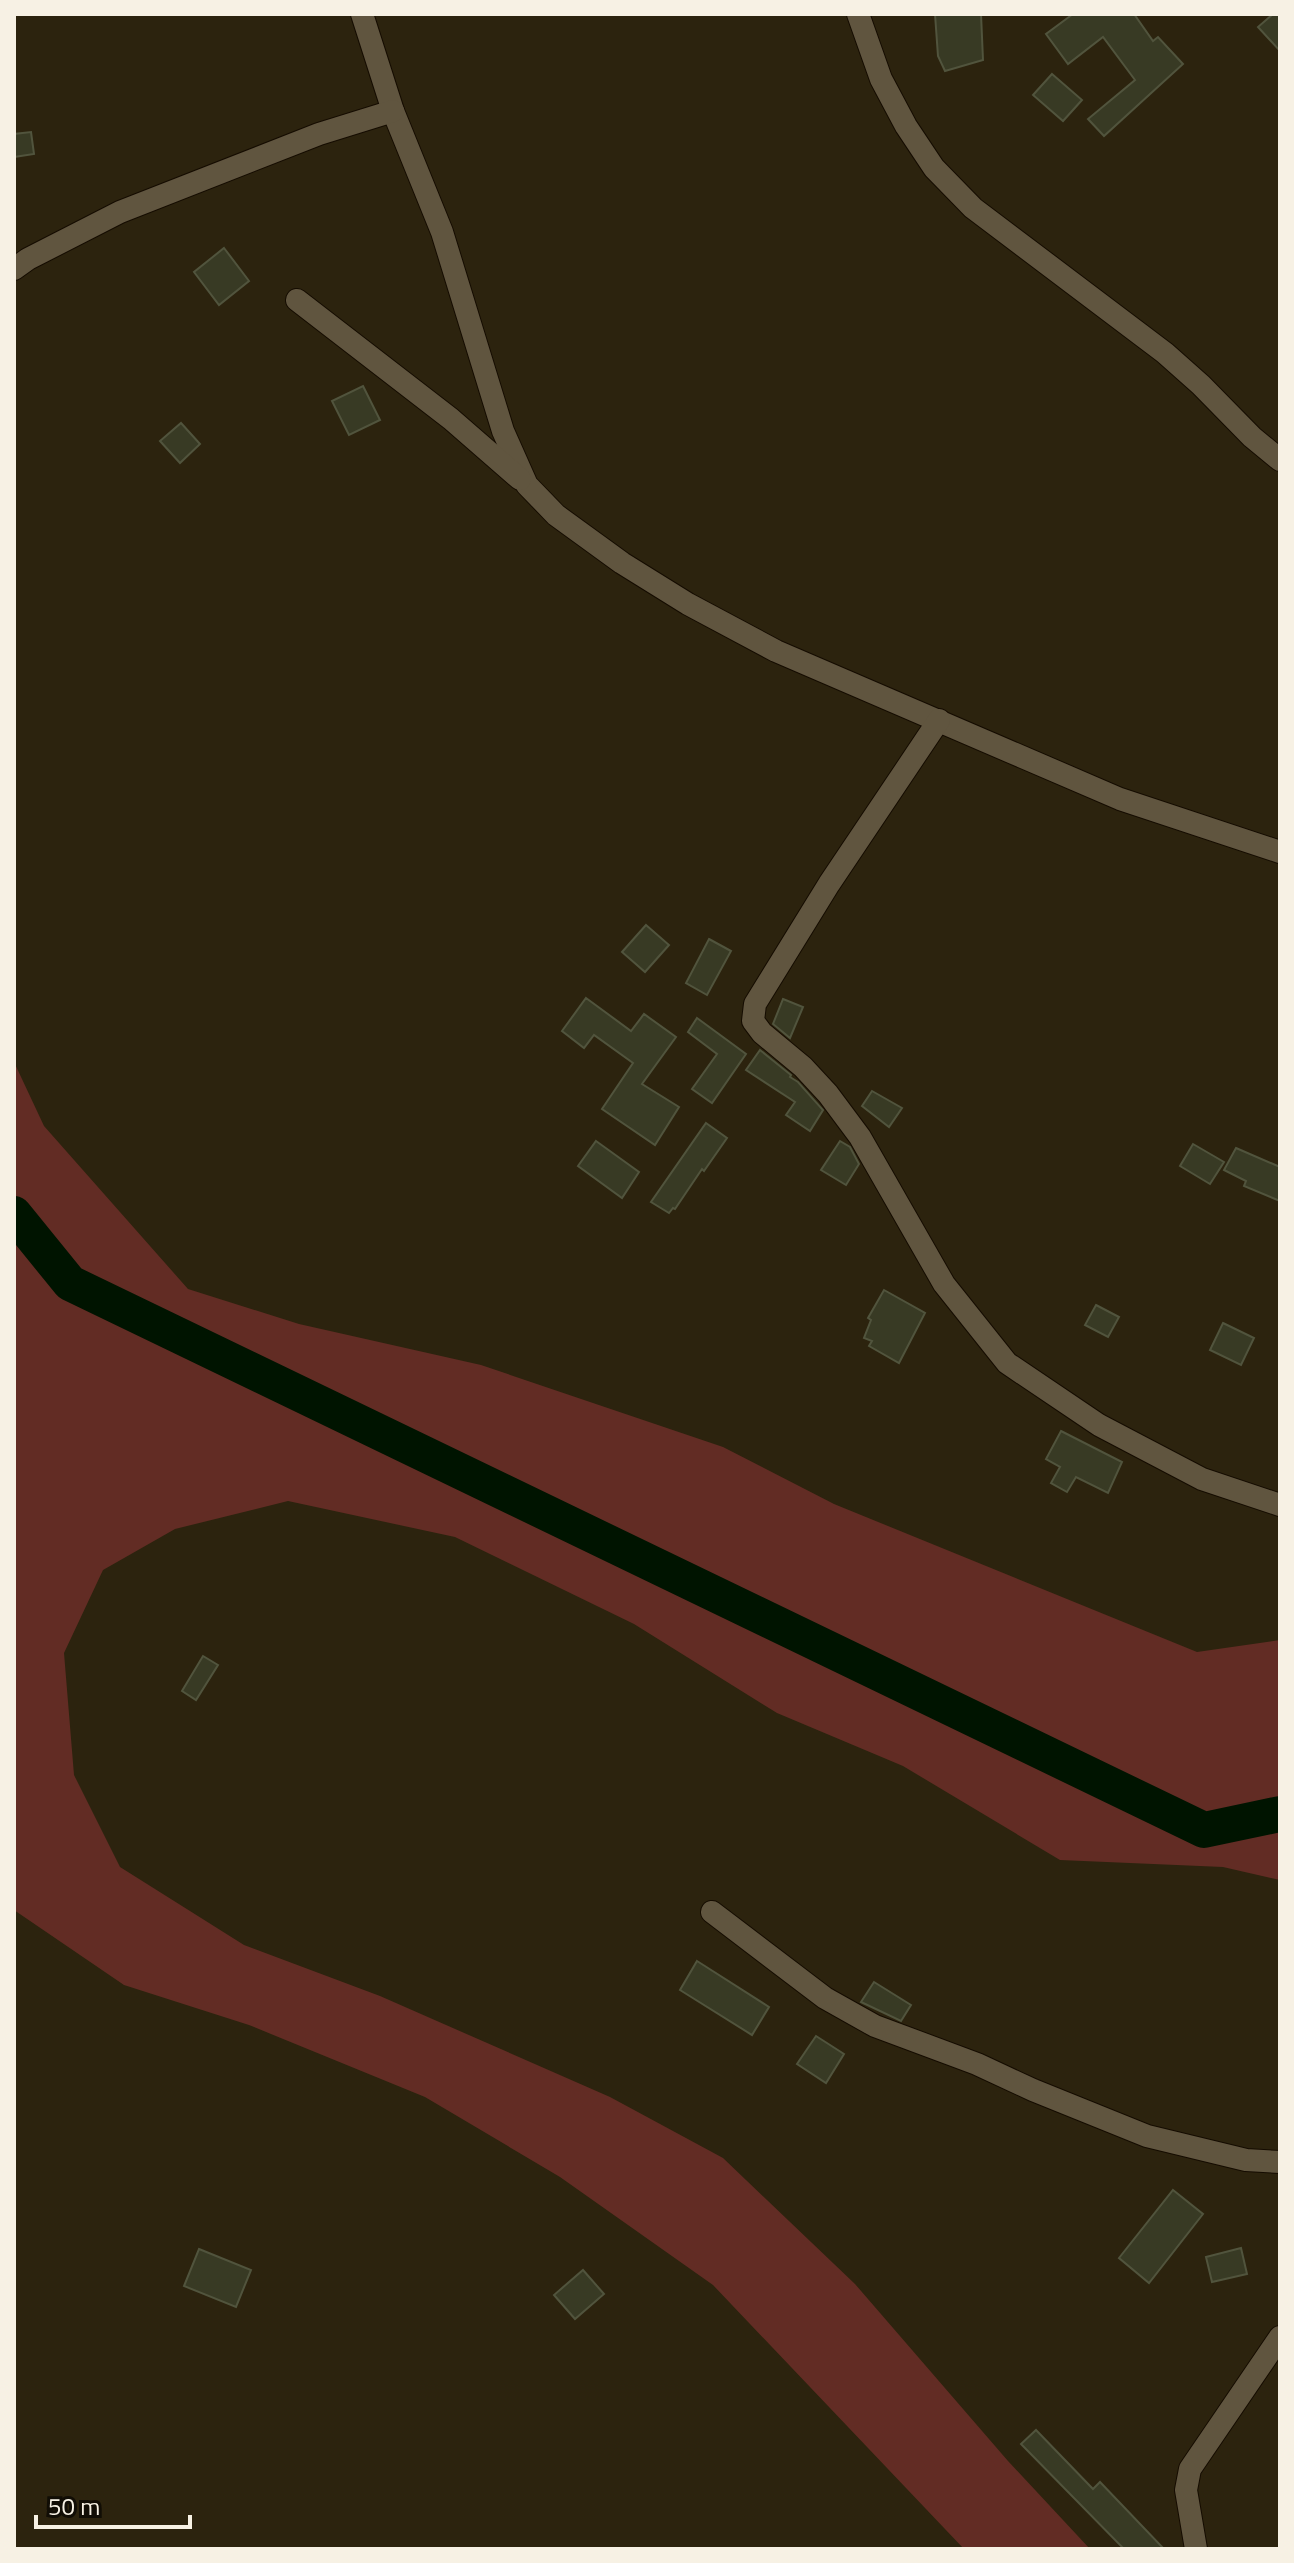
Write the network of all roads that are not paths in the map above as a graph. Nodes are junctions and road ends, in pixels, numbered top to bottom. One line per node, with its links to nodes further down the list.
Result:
1 (362, 14): 3 (street)
2 (858, 14): 6 (street)
3 (393, 111): 4 (street); 7 (street)
4 (14, 269)
5 (297, 300): 7 (street)
6 (1280, 460)
7 (527, 485): 8 (street)
8 (939, 720): 9 (street); 10 (street)
9 (1280, 852)
10 (1280, 1505)
11 (712, 1912): 12 (street)
12 (1280, 2162)
13 (1280, 2337): 14 (street)
14 (1196, 2549)

